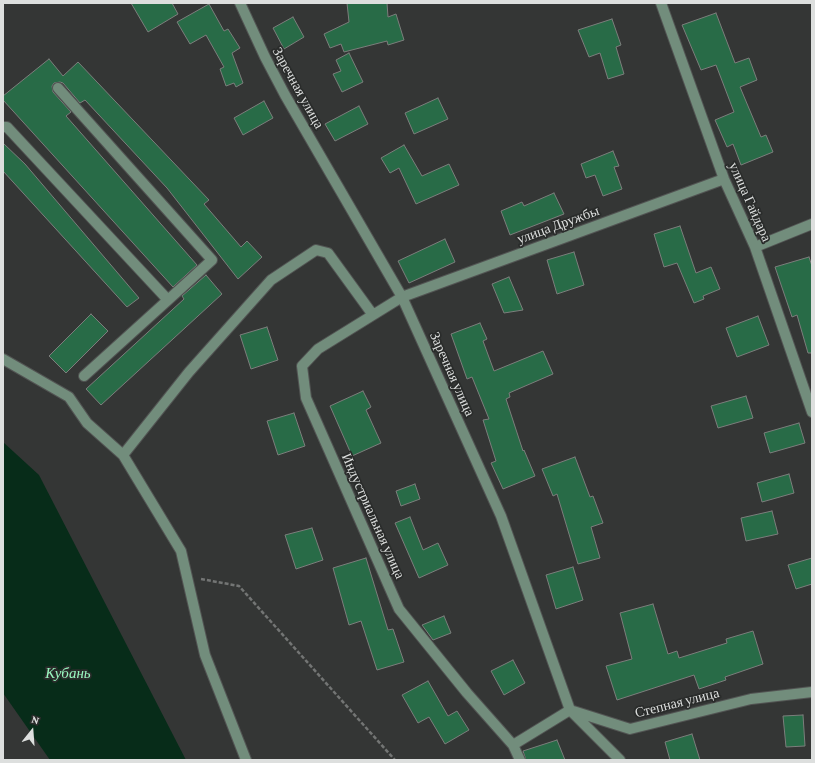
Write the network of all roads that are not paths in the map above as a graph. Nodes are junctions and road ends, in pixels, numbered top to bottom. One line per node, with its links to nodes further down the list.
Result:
1 (240, 3): 8 (street, Заречная улица)
2 (662, 3): 5 (street, улица Гайдара)
3 (58, 88): 9 (street)
4 (3, 127): 9 (street)
5 (724, 179): 7 (street, улица Гайдара); 8 (street, улица Дружбы)
6 (812, 224): 7 (street)
7 (755, 246): 13 (street, улица Гайдара)
8 (402, 298): 10 (street, Индустриальная улица); 16 (street, Заречная улица)
9 (168, 300): 12 (street)
10 (373, 315): 14 (street); 17 (street, Индустриальная улица)
11 (3, 359): 14 (street)
12 (84, 376)
13 (812, 412)
14 (123, 455): 18 (street)
15 (812, 692): 16 (street, Степная улица)
16 (570, 710): 17 (street); 20 (street, Заречная улица)
17 (513, 745): 19 (street, Индустриальная улица)
18 (246, 760)
19 (520, 760)
20 (620, 760)

